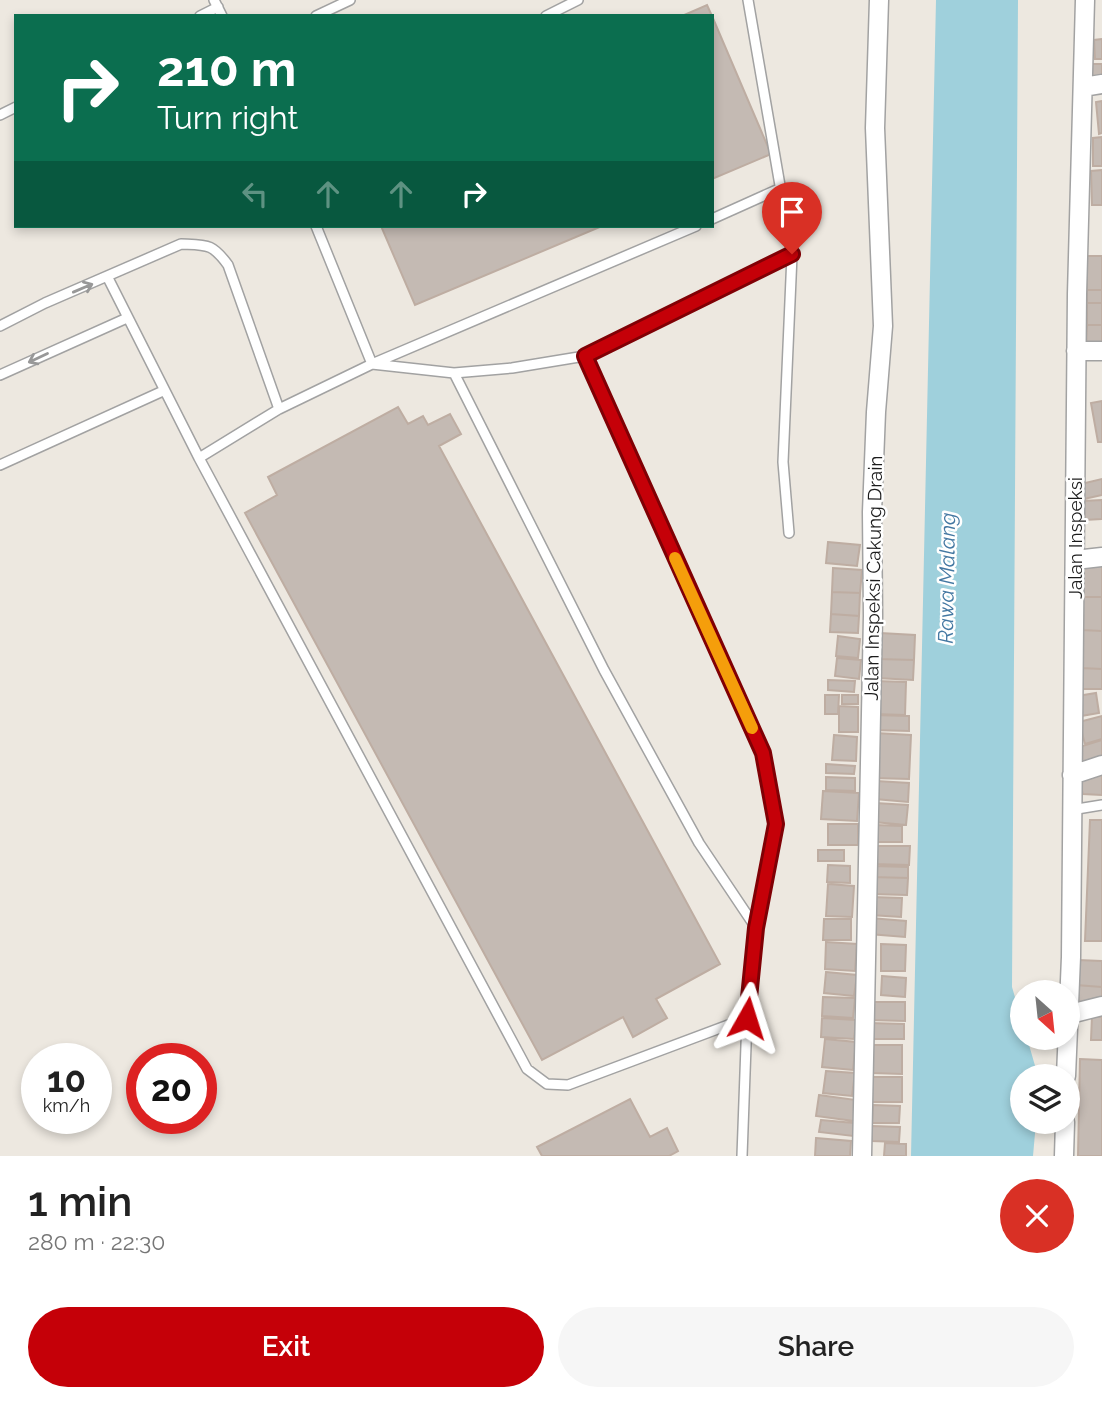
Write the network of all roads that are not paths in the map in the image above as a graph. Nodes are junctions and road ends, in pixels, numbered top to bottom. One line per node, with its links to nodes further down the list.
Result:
1 (349, 0): 6 (lane)
2 (578, 0): 7 (lane)
3 (748, 0): 10 (lane)
4 (879, 0): 42 (street, Jalan Inspeksi Cakung Drain)
5 (1085, 0): 9 (street, Jalan Inspeksi)
6 (320, 14)
7 (550, 14)
8 (1102, 85): 9 (street)
9 (1083, 87): 18 (street, Jalan Inspeksi)
10 (781, 188): 11 (lane); 14 (lane)
11 (714, 218)
12 (317, 228): 21 (lane)
13 (691, 228): 21 (lane)
14 (792, 254): 20 (lane); 28 (lane)
15 (108, 278): 16 (lane); 17 (lane, one-way to 15); 25 (lane)
16 (127, 318): 23 (lane, one-way to 23); 24 (lane)
17 (0, 326)
18 (1076, 351): 19 (street); 30 (street, Jalan Inspeksi)
19 (1102, 351)
20 (585, 356): 22 (lane); 35 (lane)
21 (372, 364): 22 (lane); 25 (lane)
22 (454, 373): 35 (lane)
23 (0, 375)
24 (163, 391): 26 (lane); 27 (lane)
25 (279, 409): 26 (lane)
26 (199, 458): 39 (lane)
27 (0, 465)
28 (789, 533)
29 (1102, 557): 30 (street)
30 (1075, 560): 32 (street, Jalan Inspeksi)
31 (1102, 765): 32 (street)
32 (1072, 775): 34 (street, Jalan Inspeksi)
33 (1102, 805): 34 (lane)
34 (1071, 810): 36 (street, Jalan Inspeksi)
35 (756, 928): 39 (lane)
36 (1070, 980)
37 (1102, 1006): 38 (street)
38 (1080, 1012)
39 (747, 1018): 41 (lane)
40 (1065, 1134): 43 (street)
41 (742, 1156)
42 (862, 1156)
43 (1064, 1156)

